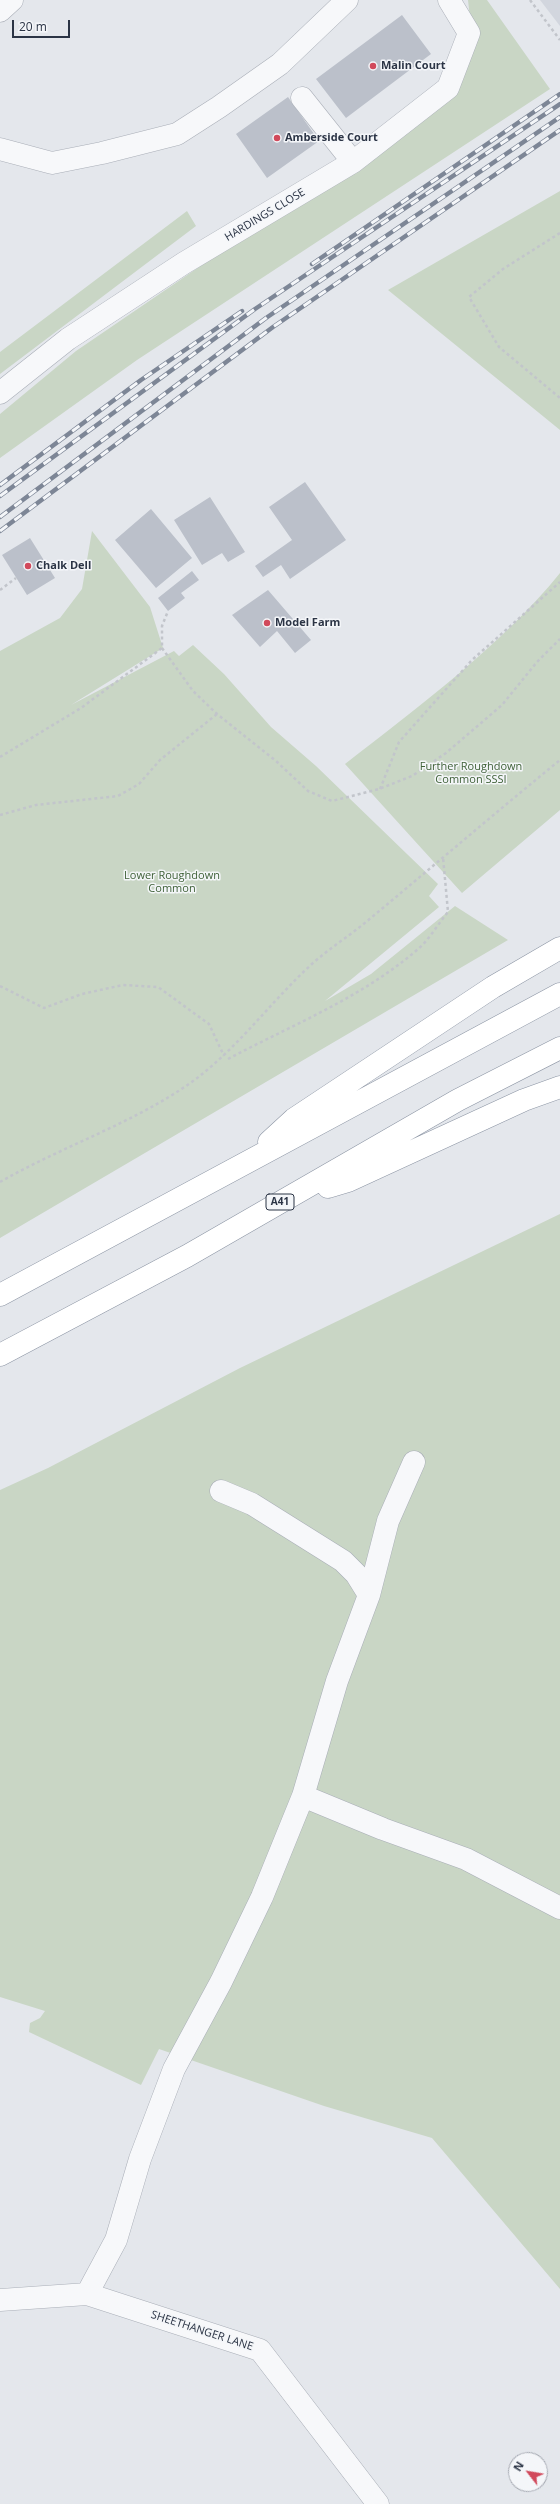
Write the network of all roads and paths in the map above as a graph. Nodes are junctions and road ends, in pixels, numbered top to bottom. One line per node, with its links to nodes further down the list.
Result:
1 (12, 0): 5 (street)
2 (347, 0): 8 (street)
3 (449, 0): 9 (street, HARDINGS CLOSE)
4 (530, 0): 6 (path)
5 (0, 11)
6 (560, 40)
7 (302, 98): 9 (street)
8 (0, 149)
9 (353, 162): 11 (street, HARDINGS CLOSE)
10 (560, 233): 12 (path)
11 (0, 393)
12 (560, 398)
13 (16, 578): 15 (path)
14 (560, 582): 22 (path)
15 (0, 590)
16 (168, 611): 18 (path)
17 (560, 639): 22 (path)
18 (162, 648): 19 (path); 20 (path)
19 (217, 714): 22 (path); 23 (path)
20 (0, 758)
21 (560, 760): 24 (path)
22 (379, 789)
23 (0, 815)
24 (443, 857): 29 (path); 30 (path)
25 (560, 948): 32 (highway)
26 (0, 986): 29 (path)
27 (560, 994): 32 (highway)
28 (560, 1048): 34 (highway, A41)
29 (225, 1056): 33 (path)
30 (228, 1059)
31 (560, 1087): 34 (highway)
32 (246, 1163): 35 (highway)
33 (0, 1182)
34 (276, 1205): 36 (highway, A41)
35 (0, 1295)
36 (0, 1355)
37 (414, 1462): 39 (street)
38 (221, 1491): 39 (street)
39 (369, 1595): 40 (street)
40 (303, 1796): 41 (street); 42 (street)
41 (560, 1908)
42 (87, 2294): 43 (street, SHEETHANGER LANE); 44 (street, SHEETHANGER LANE)
43 (0, 2300)
44 (378, 2504)

